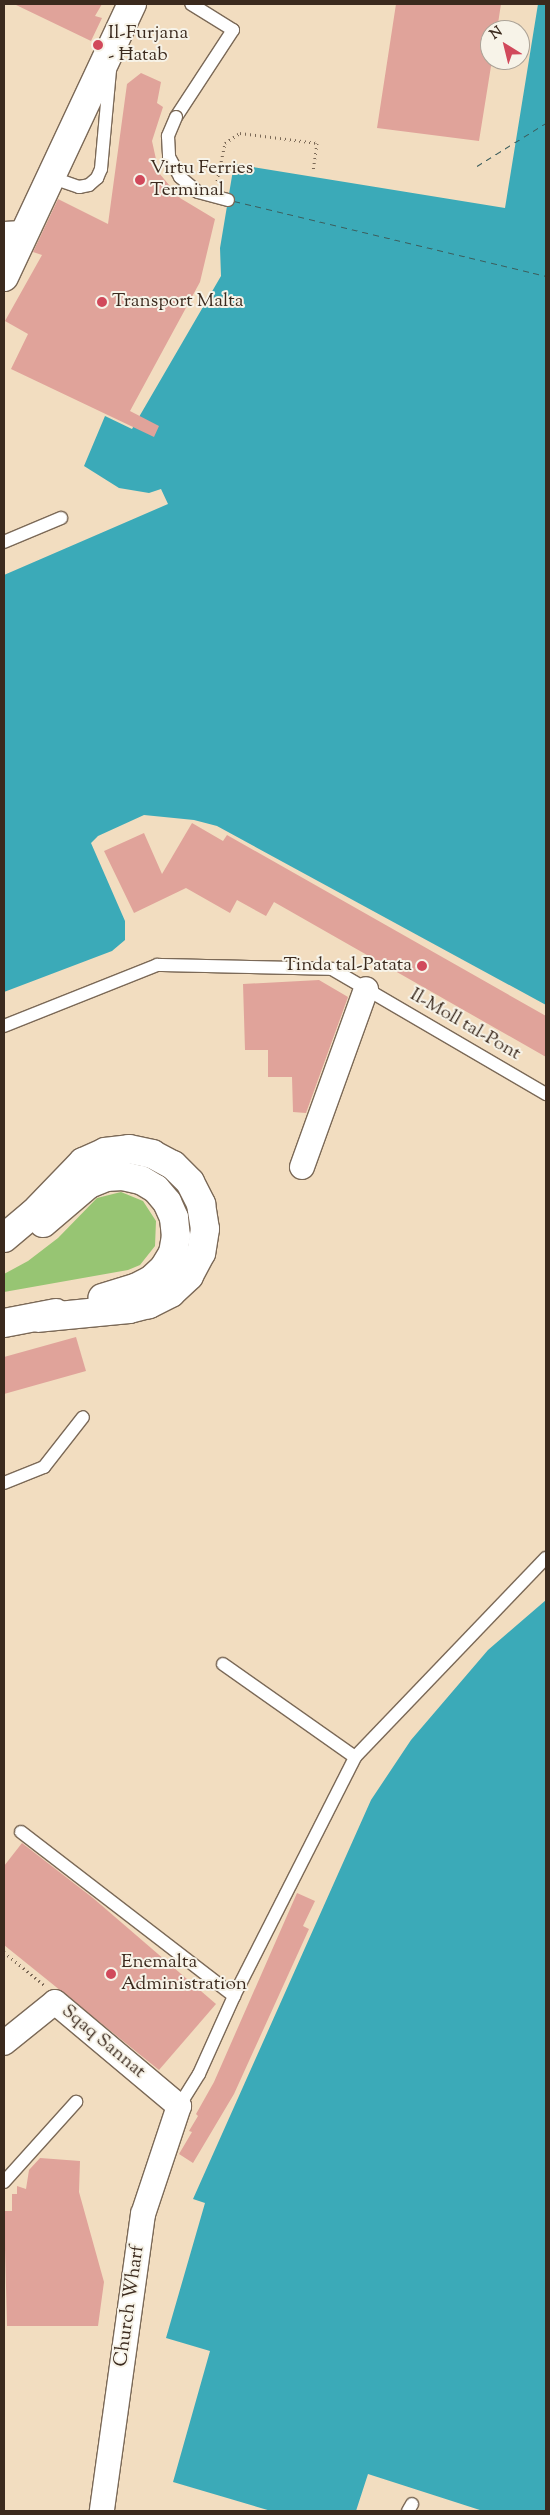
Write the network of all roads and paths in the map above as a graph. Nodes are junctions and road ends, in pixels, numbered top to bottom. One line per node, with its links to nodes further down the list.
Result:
1 (132, 4): 3 (main road)
2 (191, 4): 7 (lane, bridge)
3 (112, 42): 5 (main road); 5 (lane)
4 (313, 171): 6 (path)
5 (50, 177): 8 (main road)
6 (217, 179)
7 (228, 200)
8 (13, 233): 9 (main road)
9 (4, 277)
10 (61, 518): 11 (lane)
11 (4, 542)
12 (366, 989): 13 (lane, Il-Moll tal-Pont); 14 (lane, Il-Moll tal-Pont); 15 (street)
13 (4, 1026)
14 (546, 1094)
15 (302, 1167)
16 (4, 1238): 18 (main road)
17 (4, 1246): 18 (main road)
18 (38, 1318): 19 (main road)
19 (4, 1323)
20 (83, 1417): 21 (lane)
21 (4, 1483)
22 (546, 1558): 24 (lane)
23 (223, 1664): 24 (lane)
24 (355, 1757): 28 (lane)
25 (21, 1832): 28 (lane)
26 (4, 1952): 27 (path)
27 (52, 1991)
28 (234, 1996): 31 (lane)
29 (4, 2043): 31 (street, Sqaq Sannat)
30 (76, 2102): 32 (lane)
31 (179, 2106): 33 (street, Church Wharf)
32 (4, 2182)
33 (102, 2511)

